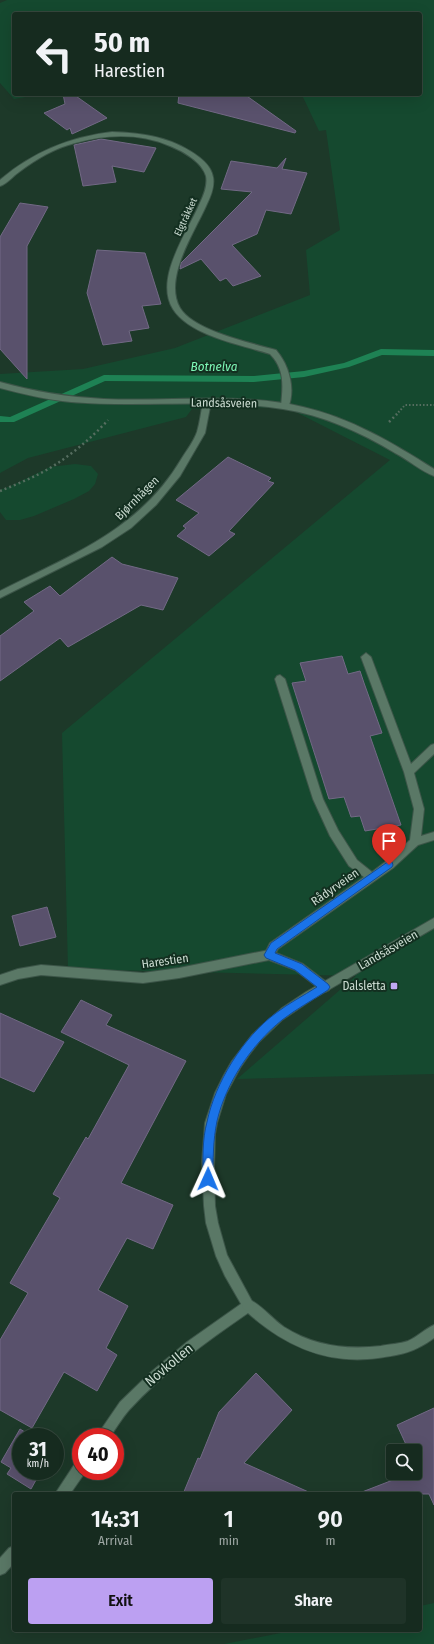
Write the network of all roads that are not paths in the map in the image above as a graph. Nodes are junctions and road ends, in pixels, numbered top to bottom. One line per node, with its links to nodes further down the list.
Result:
1 (0, 184): 4 (street, Elgtråkket)
2 (0, 385): 3 (street, Landsåsveien)
3 (207, 402): 4 (street, Landsåsveien); 6 (street, Bjørnhågen)
4 (285, 406): 5 (street, Landsåsveien)
5 (434, 473)
6 (0, 595)
7 (366, 657): 10 (street)
8 (280, 679): 13 (street)
9 (434, 748): 10 (street)
10 (409, 772): 12 (street)
11 (434, 836): 12 (street)
12 (415, 842): 13 (street, Rådyrveien)
13 (371, 877): 15 (street, Rådyrveien)
14 (434, 923): 17 (street, Landsåsveien)
15 (269, 955): 16 (street, Harestien); 17 (street)
16 (0, 980)
17 (325, 987): 18 (street, Landsåsveien)
18 (248, 1305): 19 (street, Landsåsveien); 20 (street, Novkollen)
19 (434, 1331)
20 (108, 1428)
21 (72, 1480): 22 (street)
22 (63, 1492)
23 (12, 1556): 24 (street)
24 (0, 1568)

